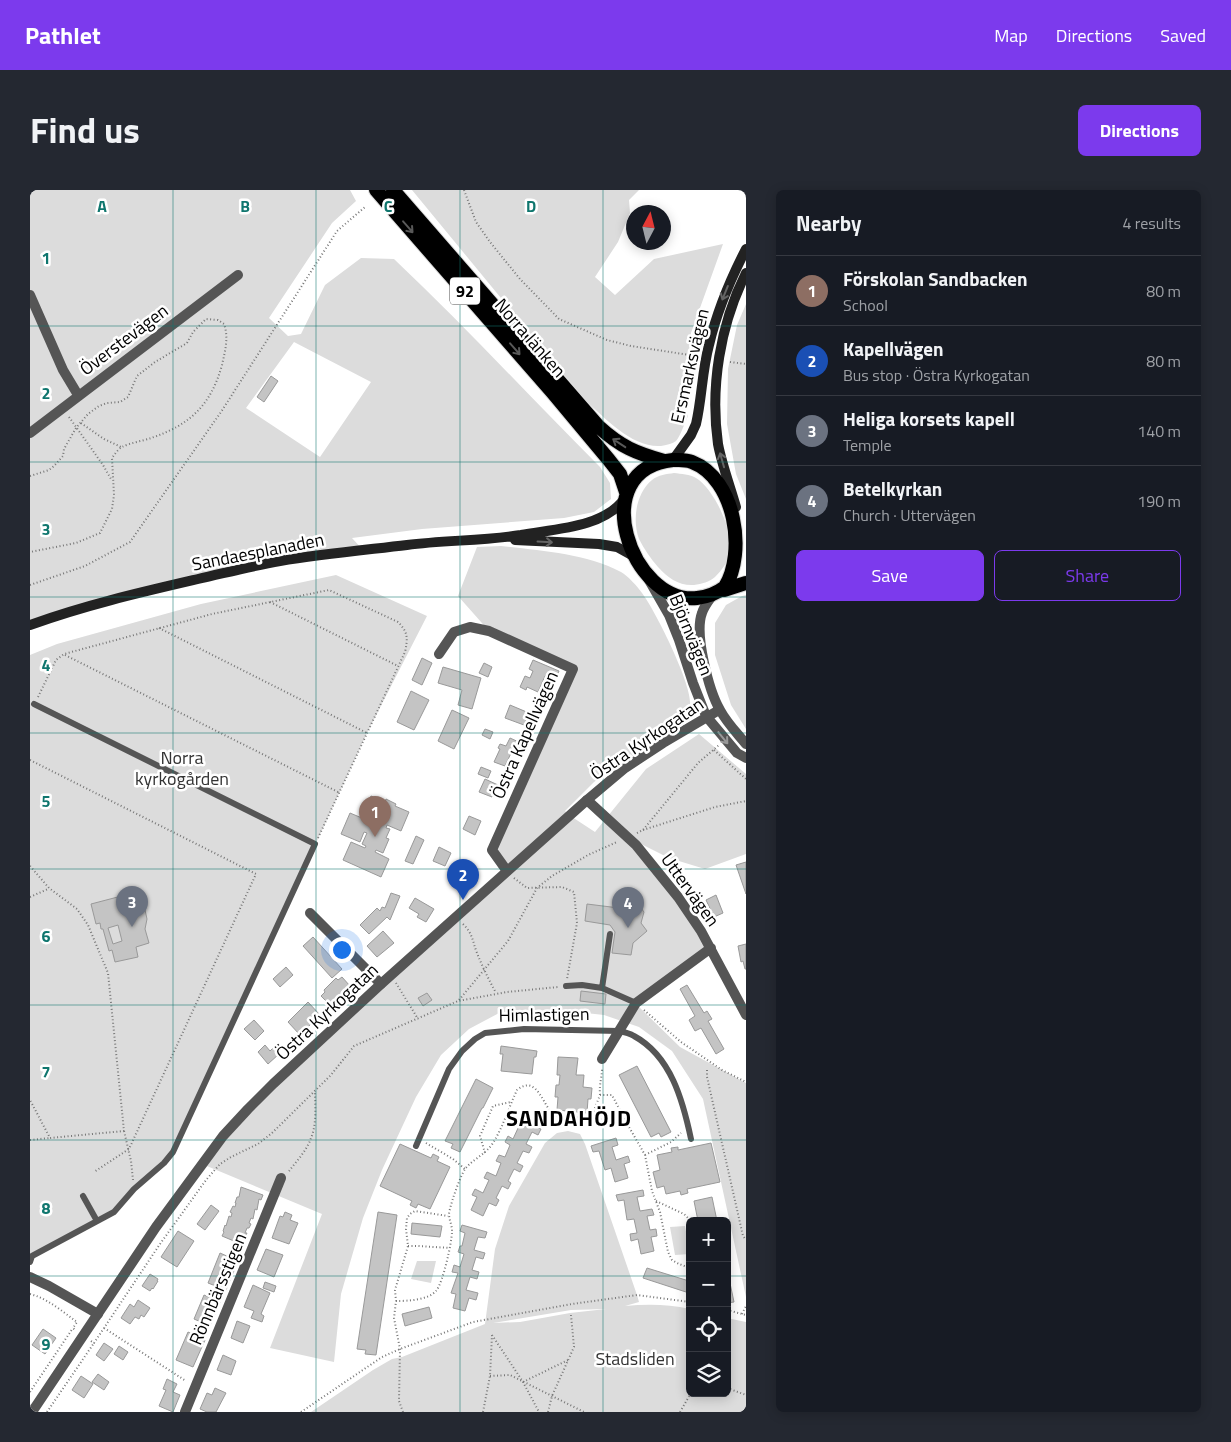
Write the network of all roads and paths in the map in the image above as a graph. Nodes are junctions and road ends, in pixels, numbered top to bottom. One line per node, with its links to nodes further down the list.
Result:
1 (376, 190): 21 (highway, Norra länken / 92, one-way to 21)
2 (393, 190): 18 (highway, Norra länken / 92, one-way to 2)
3 (464, 190): 9 (path)
4 (365, 207): 28 (path)
5 (746, 249): 18 (main road, Ersmarksvägen, one-way to 18)
6 (746, 273): 22 (main road, Ersmarksvägen, one-way to 6)
7 (238, 274): 12 (street, Överstevägen)
8 (30, 295): 12 (street)
9 (696, 356)
10 (727, 361): 11 (path)
11 (746, 364)
12 (78, 395): 13 (street, Överstevägen)
13 (63, 407): 15 (path); 16 (street, Överstevägen)
14 (80, 422): 15 (path); 17 (path); 17 (path)
15 (76, 428): 19 (path); 20 (path)
16 (30, 433)
17 (122, 447): 20 (path)
18 (668, 460): 21 (highway); 22 (highway)
19 (30, 476)
20 (112, 482): 25 (path)
21 (626, 495): 24 (main road, Sandaesplanaden); 26 (highway)
22 (736, 507): 23 (highway)
23 (744, 525): 29 (highway)
24 (497, 539): 26 (main road, Sandaesplanaden, one-way to 26); 31 (main road, Sandaesplanaden)
25 (30, 552)
26 (639, 563): 29 (highway); 38 (street, Björnvägen)
27 (746, 583): 29 (highway)
28 (30, 585)
29 (716, 592): 37 (street, Björnvägen)
30 (270, 602): 32 (path); 35 (path); 35 (path)
31 (30, 625)
32 (159, 628): 33 (path); 39 (path)
33 (64, 654): 36 (path); 46 (path)
34 (439, 654): 53 (street, Östra Kapellvägen)
35 (398, 666): 39 (path)
36 (34, 704): 51 (lane)
37 (719, 710): 38 (street, Östra Kyrkogatan); 41 (street, Björnvägen)
38 (706, 716): 40 (street, Björnvägen, one-way to 40); 47 (street, Östra Kyrkogatan)
39 (366, 733): 46 (path)
40 (725, 740): 42 (path); 43 (street, Björnvägen)
41 (746, 744)
42 (714, 750): 45 (path); 49 (path)
43 (746, 758)
44 (30, 760): 88 (path)
45 (746, 779)
46 (340, 793): 51 (path)
47 (587, 800): 50 (street, Uttervägen); 53 (street, Östra Kyrkogatan)
48 (746, 801): 49 (path)
49 (643, 830): 50 (path)
50 (627, 837): 55 (path); 60 (street, Uttervägen)
51 (315, 844): 94 (lane)
52 (30, 866): 54 (path)
53 (507, 871): 55 (path); 58 (street, Östra Kyrkogatan)
54 (49, 888): 56 (path); 82 (path)
55 (537, 888): 61 (path); 64 (path)
56 (30, 897)
57 (310, 913): 63 (street)
58 (456, 916): 61 (path); 62 (street, Östra Kyrkogatan)
59 (610, 934): 65 (lane)
60 (711, 948): 68 (street); 69 (street, Uttervägen)
61 (484, 971): 66 (path); 67 (path)
62 (391, 975): 63 (street, Östra Kyrkogatan); 70 (path)
63 (381, 984): 111 (street, Östra Kyrkogatan)
64 (566, 986): 65 (lane); 66 (path)
65 (602, 988): 68 (lane)
66 (496, 994): 67 (path)
67 (458, 1001): 70 (path)
68 (636, 1003): 71 (street); 74 (path)
69 (746, 1015)
70 (418, 1019): 75 (path)
71 (619, 1031): 72 (street); 81 (lane, Himlastigen); 84 (lane, Himlastigen)
72 (602, 1059): 76 (path)
73 (707, 1070): 100 (path)
74 (746, 1082)
75 (315, 1091): 93 (path); 116 (path)
76 (600, 1095): 79 (path); 80 (path)
77 (30, 1100): 83 (path)
78 (511, 1102): 79 (path); 89 (path); 89 (path)
79 (591, 1118): 80 (path)
80 (625, 1120): 90 (path)
81 (688, 1124): 85 (lane, Himlastigen); 90 (path)
82 (124, 1130): 83 (path); 88 (path)
83 (50, 1138): 86 (path)
84 (419, 1139): 87 (lane, Himlastigen); 91 (path)
85 (691, 1139)
86 (30, 1140)
87 (416, 1146)
88 (128, 1149): 92 (path); 94 (path)
89 (485, 1153): 91 (path)
90 (645, 1155): 96 (path)
91 (465, 1169): 97 (path)
92 (94, 1172)
93 (282, 1178): 123 (street, Rönnbärsstigen)
94 (134, 1189): 99 (lane)
95 (83, 1196): 99 (lane)
96 (656, 1201): 98 (path); 104 (path)
97 (448, 1216): 101 (path); 102 (path)
98 (687, 1217)
99 (97, 1221): 103 (lane)
100 (746, 1240)
101 (408, 1246): 102 (path); 107 (path)
102 (450, 1248): 107 (path)
103 (30, 1262)
104 (686, 1267)
105 (30, 1277): 111 (street)
106 (30, 1294): 115 (path)
107 (396, 1301): 119 (path)
108 (686, 1301): 119 (path)
109 (746, 1306): 112 (path)
110 (731, 1311): 112 (path)
111 (98, 1314): 117 (street, Östra Kyrkogatan)
112 (742, 1314): 114 (path)
113 (571, 1315): 120 (path)
114 (746, 1315)
115 (73, 1328): 117 (path); 125 (path)
116 (104, 1328): 118 (path); 123 (path)
117 (83, 1335): 118 (path); 130 (street, Östra Kyrkogatan)
118 (94, 1343): 131 (path)
119 (400, 1349): 133 (path); 134 (path)
120 (568, 1360): 122 (path); 127 (path)
121 (490, 1376): 122 (path); 122 (path); 135 (path)
122 (523, 1382): 127 (path); 136 (path)
123 (194, 1387): 132 (street, Rönnbärsstigen)
124 (731, 1389): 126 (path)
125 (30, 1392)
126 (746, 1395)
127 (552, 1396): 129 (path); 137 (path)
128 (689, 1397): 138 (path)
129 (581, 1411)
130 (32, 1412)
131 (47, 1412)
132 (185, 1412)
133 (301, 1412)
134 (403, 1412)
135 (484, 1412)
136 (539, 1412)
137 (548, 1412)
138 (680, 1412)

